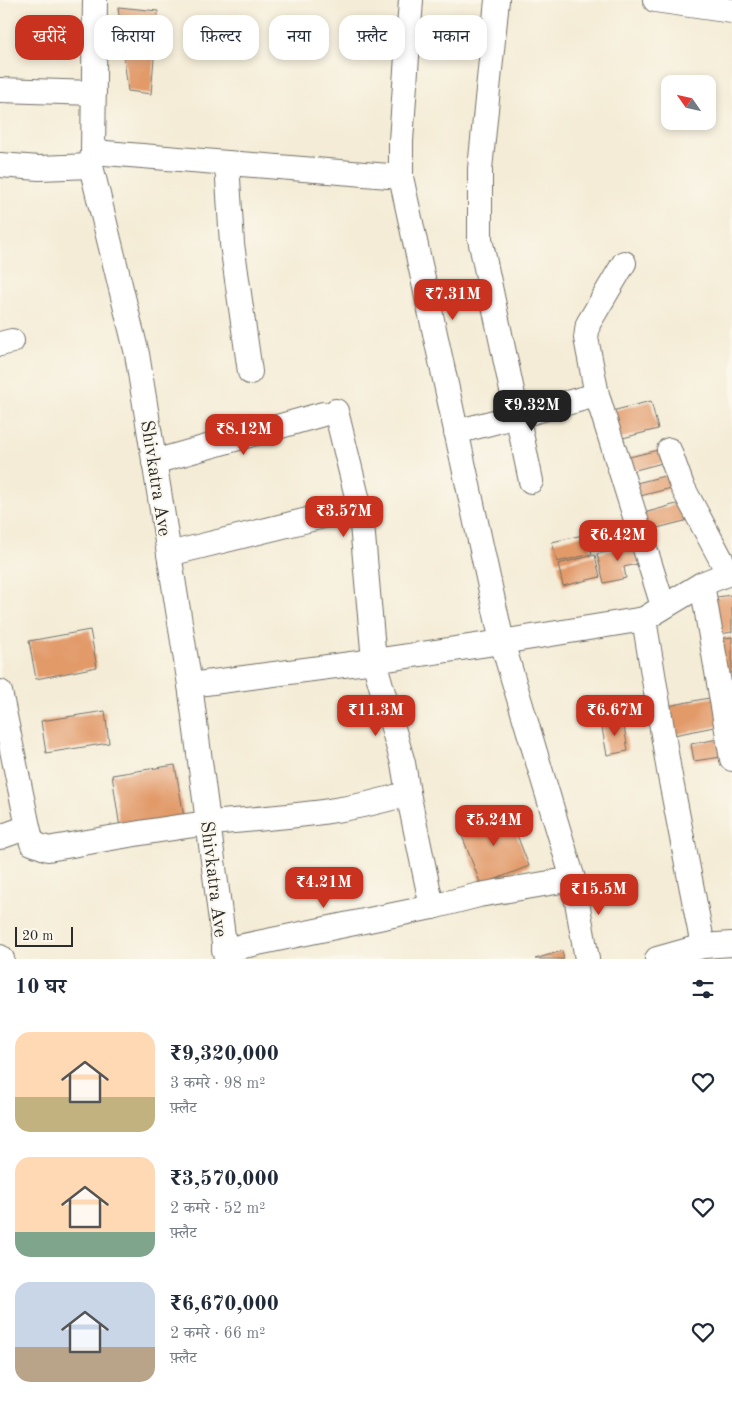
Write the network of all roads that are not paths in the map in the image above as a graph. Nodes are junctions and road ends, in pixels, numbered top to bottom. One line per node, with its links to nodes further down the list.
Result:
1 (95, 0): 7 (street, Shivkatra Ave)
2 (411, 0): 11 (street)
3 (496, 0): 15 (street)
4 (655, 0): 5 (street)
5 (732, 11)
6 (0, 90): 7 (street)
7 (94, 93): 8 (street, Shivkatra Ave)
8 (92, 159): 9 (street); 10 (street); 18 (street, Shivkatra Ave)
9 (227, 163): 11 (street); 13 (street)
10 (0, 165)
11 (401, 177): 16 (street)
12 (624, 264): 14 (street)
13 (250, 372)
14 (598, 395): 15 (street); 24 (street)
15 (517, 416): 16 (street); 19 (street)
16 (456, 432): 26 (street)
17 (669, 450): 22 (street)
18 (154, 462): 21 (street, Shivkatra Ave); 27 (street)
19 (531, 481)
20 (344, 511): 21 (street)
21 (169, 554): 28 (street, Shivkatra Ave)
22 (731, 573): 23 (street)
23 (702, 584): 24 (street); 30 (street)
24 (663, 606): 25 (street)
25 (644, 618): 26 (street); 38 (street)
26 (502, 642): 27 (street); 35 (street)
27 (374, 661): 28 (street); 31 (street)
28 (190, 685): 32 (street, Shivkatra Ave)
29 (0, 692): 33 (street)
30 (732, 759)
31 (408, 793): 32 (street); 36 (street)
32 (208, 823): 33 (street); 39 (street, Shivkatra Ave)
33 (28, 828): 34 (street)
34 (0, 837)
35 (573, 879): 36 (street); 40 (street)
36 (432, 907): 39 (street)
37 (732, 944): 38 (street)
38 (703, 946): 41 (street)
39 (225, 954)
40 (587, 959)
41 (657, 959)

